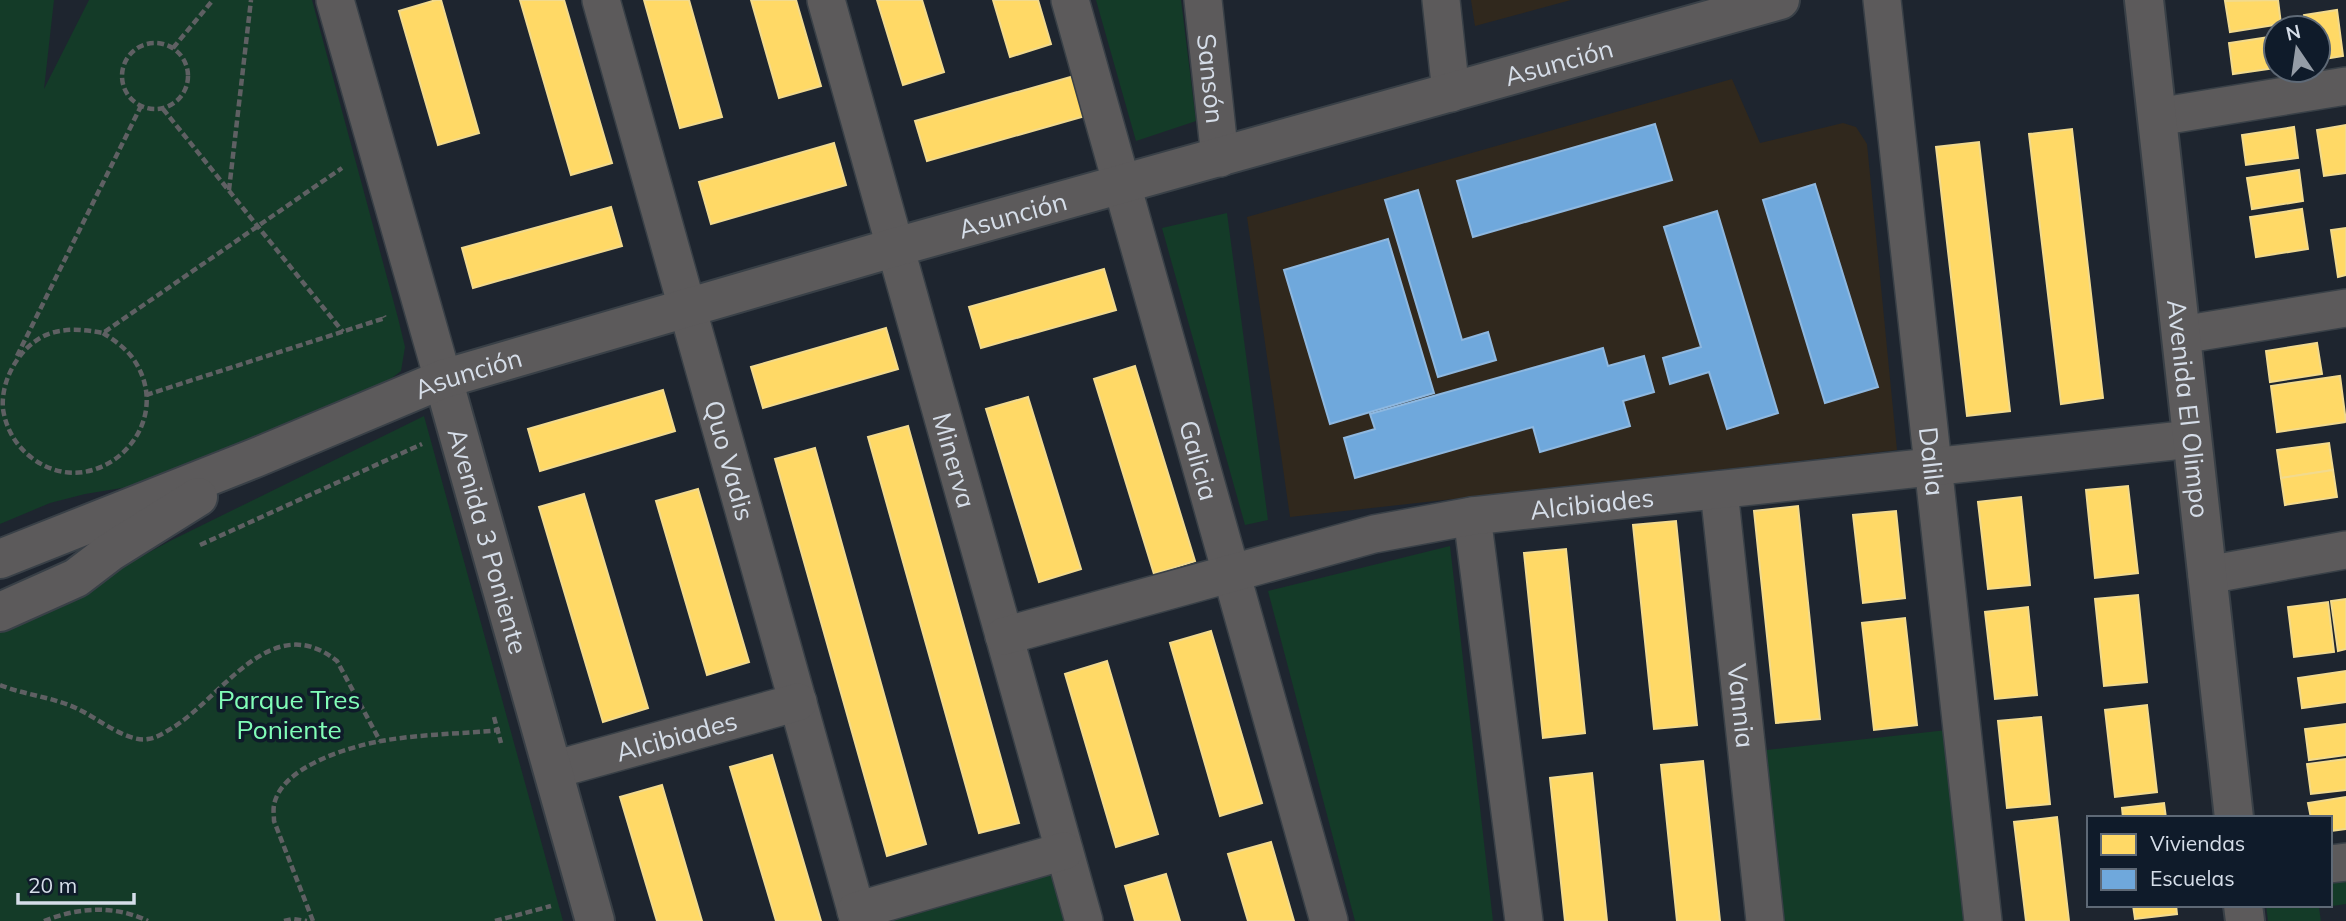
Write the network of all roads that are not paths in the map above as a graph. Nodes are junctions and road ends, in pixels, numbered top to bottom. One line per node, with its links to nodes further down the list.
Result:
1 (335, 0): 19 (street, Avenida 3 Poniente)
2 (601, 0): 16 (street, Quo Vadis)
3 (827, 0): 15 (street, Minerva)
4 (1070, 0): 14 (street, Galicia)
5 (1203, 0): 13 (street, Sansón)
6 (1441, 0): 11 (street)
7 (1780, 0): 11 (street, Asunción)
8 (1882, 0): 22 (street, Dalila)
9 (2144, 0): 12 (street, Avenida El Olimpo)
10 (2346, 86): 12 (street)
11 (1451, 93): 13 (street, Asunción)
12 (2157, 117): 18 (street, Avenida El Olimpo)
13 (1220, 158): 14 (street, Asunción)
14 (1122, 185): 15 (street, Asunción); 27 (street, Galicia)
15 (896, 247): 16 (street, Asunción); 30 (street, Minerva)
16 (687, 308): 19 (street, Asunción); 31 (street, Quo Vadis)
17 (2346, 308): 18 (street)
18 (2181, 335): 20 (street, Avenida El Olimpo)
19 (443, 379): 21 (street, Asunción); 32 (street, Avenida 3 Poniente)
20 (2192, 439): 22 (street, Alcibiades); 28 (street, Avenida El Olimpo)
21 (255, 458): 26 (street, Asunción); 29 (street, Asunción)
22 (1934, 467): 23 (street, Alcibiades); 41 (street, Dalila)
23 (1719, 490): 24 (street, Alcibiades); 40 (street, Vannia)
24 (1472, 516): 27 (street, Alcibiades); 39 (street)
25 (2346, 550): 28 (street)
26 (0, 559)
27 (1231, 575): 30 (street, Alcibiades); 38 (street, Galicia)
28 (2207, 575): 33 (street, Avenida El Olimpo)
29 (0, 612)
30 (1004, 636): 34 (street, Minerva)
31 (798, 702): 32 (street, Alcibiades); 35 (street, Quo Vadis)
32 (553, 770): 36 (street, Avenida 3 Poniente)
33 (2234, 816)
34 (1064, 851): 35 (street); 37 (street, Minerva)
35 (858, 916)
36 (595, 921)
37 (1084, 921)
38 (1329, 921)
39 (1524, 921)
40 (1765, 921)
41 (1983, 921)

